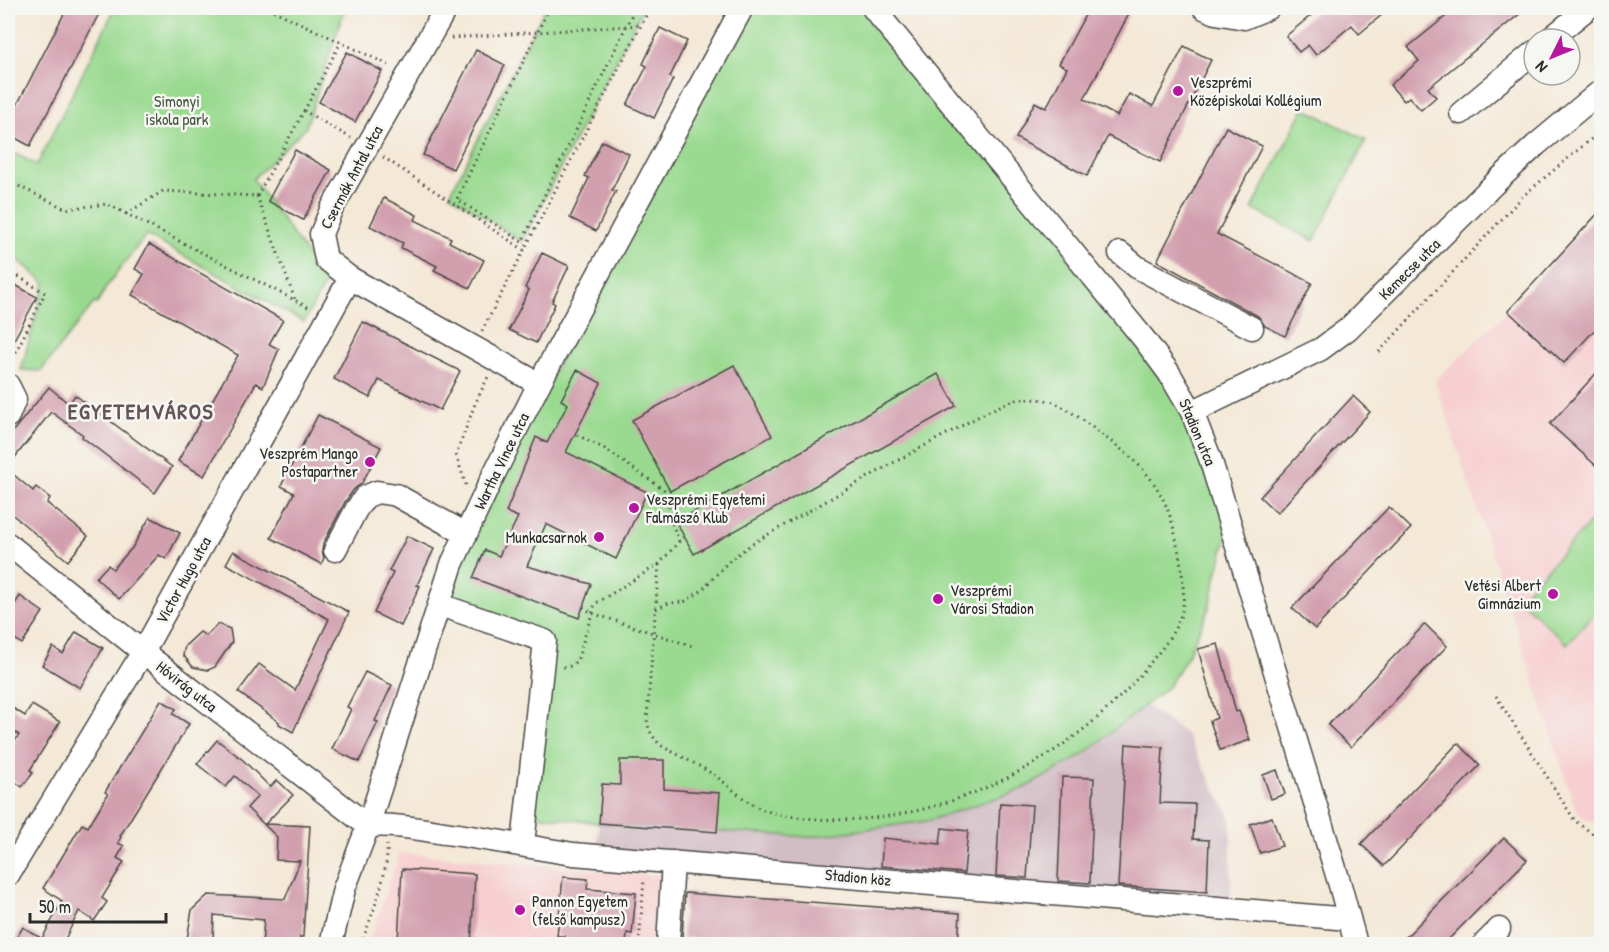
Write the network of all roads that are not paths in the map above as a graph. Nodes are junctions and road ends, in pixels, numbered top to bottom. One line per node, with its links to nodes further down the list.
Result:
1 (446, 8): 12 (street, Csermák Antal utca)
2 (873, 8): 16 (street, Stadion utca)
3 (1268, 8): 6 (street)
4 (1588, 8): 7 (street)
5 (742, 10): 14 (street, Wartha Vince utca)
6 (1210, 10)
7 (1565, 27)
8 (1522, 62): 10 (street)
9 (1602, 90): 16 (street, Kemecse utca)
10 (1461, 113)
11 (1120, 253): 13 (street)
12 (350, 279): 14 (street, Csermák Antal utca); 22 (street, Victor Hugo utca)
13 (1252, 328)
14 (539, 384): 18 (street, Wartha Vince utca)
15 (8, 385): 17 (street)
16 (1192, 412): 27 (street, Stadion utca)
17 (8, 416)
18 (466, 534): 20 (street); 21 (street, Wartha Vince utca)
19 (8, 544): 22 (street, Hóvirág utca)
20 (335, 550)
21 (440, 605): 23 (street, Wartha Vince utca); 24 (street)
22 (143, 652): 23 (street, Hóvirág utca); 26 (street, Victor Hugo utca)
23 (376, 825): 24 (street, Stadion köz); 28 (street, Wartha Vince utca)
24 (523, 844): 25 (street, Stadion köz)
25 (673, 862): 27 (street, Stadion köz); 29 (street)
26 (8, 875)
27 (1349, 919): 30 (street, Stadion utca)
28 (331, 945)
29 (668, 945)
30 (1356, 945)

